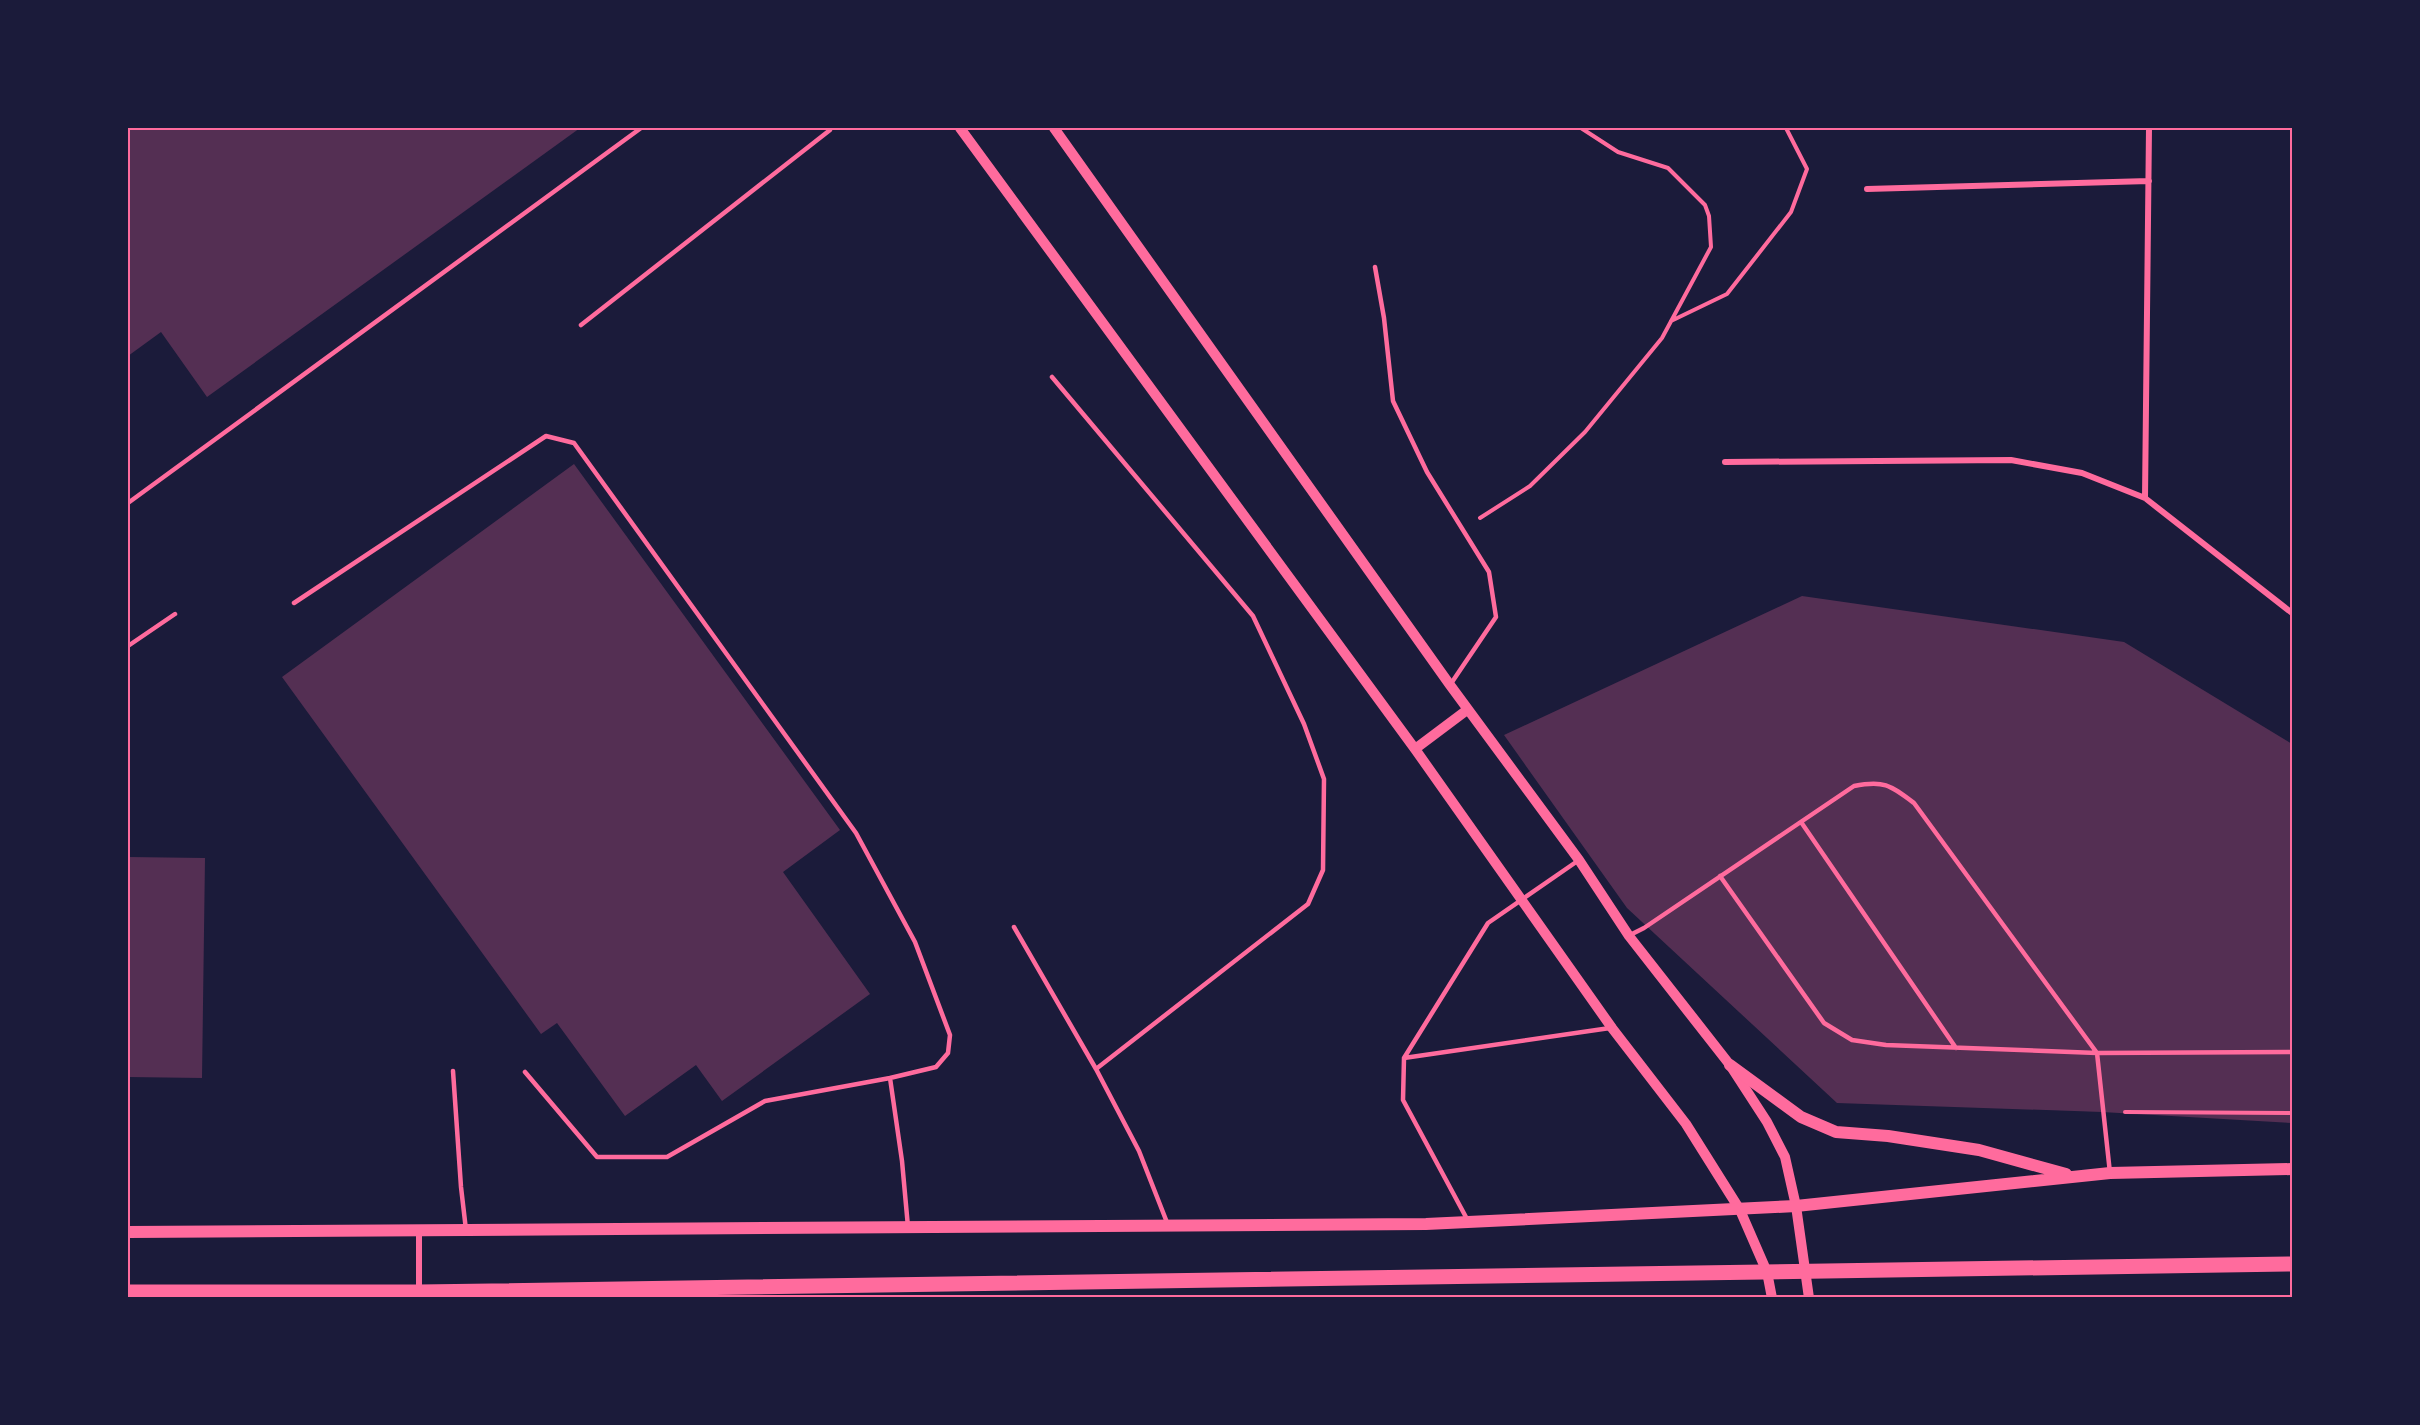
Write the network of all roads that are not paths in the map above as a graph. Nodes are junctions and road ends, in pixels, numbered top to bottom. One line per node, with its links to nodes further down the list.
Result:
1 (641, 128): 13 (lane)
2 (829, 128): 9 (lane)
3 (960, 128): 20 (street)
4 (1054, 128): 18 (street)
5 (2149, 128): 6 (street)
6 (2149, 181): 7 (street); 12 (street)
7 (1867, 189)
8 (1374, 267): 18 (lane)
9 (581, 325)
10 (1052, 377): 33 (lane)
11 (1725, 462): 12 (street)
12 (2145, 498): 15 (street)
13 (128, 503)
14 (294, 603): 36 (lane)
15 (2292, 613)
16 (175, 614): 17 (lane)
17 (128, 646)
18 (1450, 685): 19 (street)
19 (1467, 710): 20 (street); 22 (street)
20 (1415, 749): 24 (street)
21 (1801, 822): 23 (lane); 28 (lane); 30 (lane)
22 (1579, 860): 24 (lane); 26 (street)
23 (1720, 876): 26 (lane); 28 (lane)
24 (1520, 899): 27 (street); 31 (lane)
25 (1014, 927): 33 (lane)
26 (1629, 936): 32 (street)
27 (1612, 1028): 31 (lane); 41 (street)
28 (1956, 1048): 30 (lane)
29 (2292, 1052): 30 (lane)
30 (2097, 1053): 38 (lane)
31 (1404, 1058): 42 (lane)
32 (1730, 1065): 39 (main road); 40 (street)
33 (1096, 1069): 43 (lane)
34 (453, 1071): 46 (lane)
35 (525, 1072): 36 (lane)
36 (890, 1078): 44 (lane)
37 (2292, 1169): 38 (main road)
38 (2110, 1173): 39 (main road)
39 (2073, 1176): 40 (main road)
40 (1796, 1206): 41 (main road); 49 (street)
41 (1740, 1210): 42 (main road); 50 (street)
42 (1468, 1222): 43 (main road)
43 (1168, 1225): 44 (main road)
44 (908, 1227): 46 (main road)
45 (419, 1230): 46 (main road); 47 (main road); 52 (street)
46 (466, 1230)
47 (128, 1232)
48 (2292, 1264): 49 (main road)
49 (1806, 1271): 50 (main road); 54 (street)
50 (1767, 1272): 52 (main road); 53 (street)
51 (128, 1292): 52 (main road)
52 (419, 1295)
53 (1772, 1298)
54 (1809, 1298)

